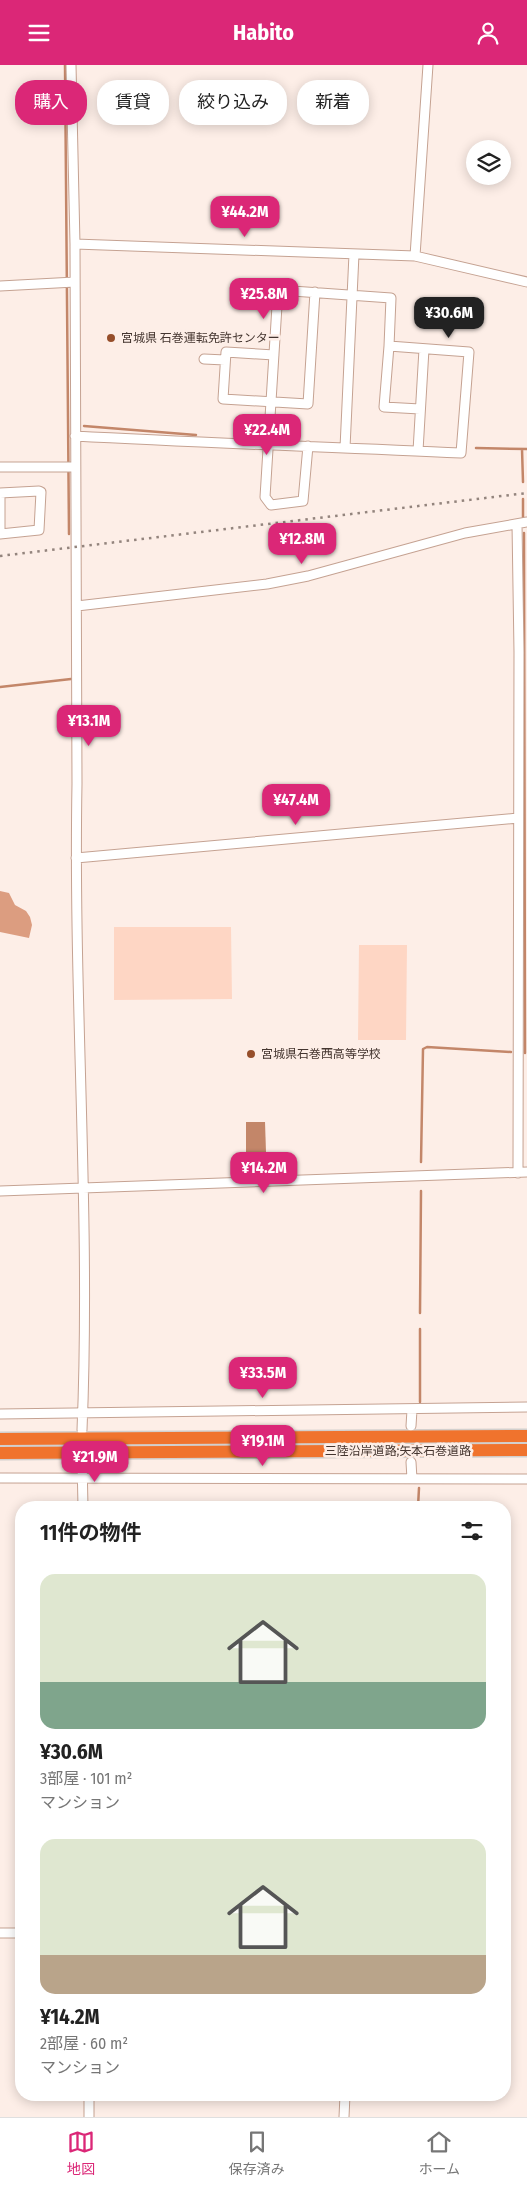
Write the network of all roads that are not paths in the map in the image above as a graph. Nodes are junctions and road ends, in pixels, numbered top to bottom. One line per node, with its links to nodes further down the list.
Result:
1 (71, 65): 3 (street)
2 (428, 65): 5 (street)
3 (75, 244): 4 (street); 6 (street)
4 (354, 254): 5 (street); 10 (street)
5 (415, 256): 7 (street)
6 (74, 282): 8 (street); 18 (street)
7 (527, 282)
8 (0, 286)
9 (315, 292): 10 (street); 13 (street); 16 (street)
10 (352, 295): 11 (street); 21 (street)
11 (388, 346): 12 (street); 17 (street)
12 (424, 349): 17 (street); 22 (street)
13 (274, 355): 15 (street); 16 (street)
14 (204, 359): 15 (street)
15 (225, 360): 16 (street)
16 (271, 401): 19 (street)
17 (420, 409): 22 (street)
18 (75, 436): 19 (street); 24 (street)
19 (269, 445): 20 (street); 20 (street)
20 (308, 446): 21 (street)
21 (345, 448): 22 (street)
22 (418, 451)
23 (0, 467): 24 (street)
24 (74, 467): 28 (street)
25 (527, 522): 26 (street)
26 (517, 524): 28 (street); 29 (street)
27 (0, 533): 27 (street)
28 (77, 606): 30 (street)
29 (518, 818): 30 (street); 31 (street)
30 (76, 859): 32 (street)
31 (522, 1173): 32 (street)
32 (84, 1189): 33 (street); 37 (street)
33 (0, 1191)
34 (527, 1407): 35 (street)
35 (412, 1410): 37 (street); 38 (street)
36 (0, 1413): 37 (street)
37 (83, 1414): 39 (street)
38 (411, 1426)
39 (82, 1430)
40 (527, 1436): 41 (highway, 三陸沿岸道路;矢本石巻道路)
41 (0, 1439)
42 (527, 1450): 43 (highway, 三陸沿岸道路;矢本石巻道路)
43 (0, 1453)
44 (82, 1460): 46 (street)
45 (411, 1462): 48 (street)
46 (83, 1477): 47 (street); 48 (street); 50 (street)
47 (0, 1478)
48 (412, 1479): 49 (street)
49 (527, 1479)
50 (83, 1501)
51 (0, 1933): 52 (street)
52 (15, 1933)
53 (89, 2101): 55 (street)
54 (344, 2101): 56 (street)
55 (89, 2117)
56 (344, 2117)

